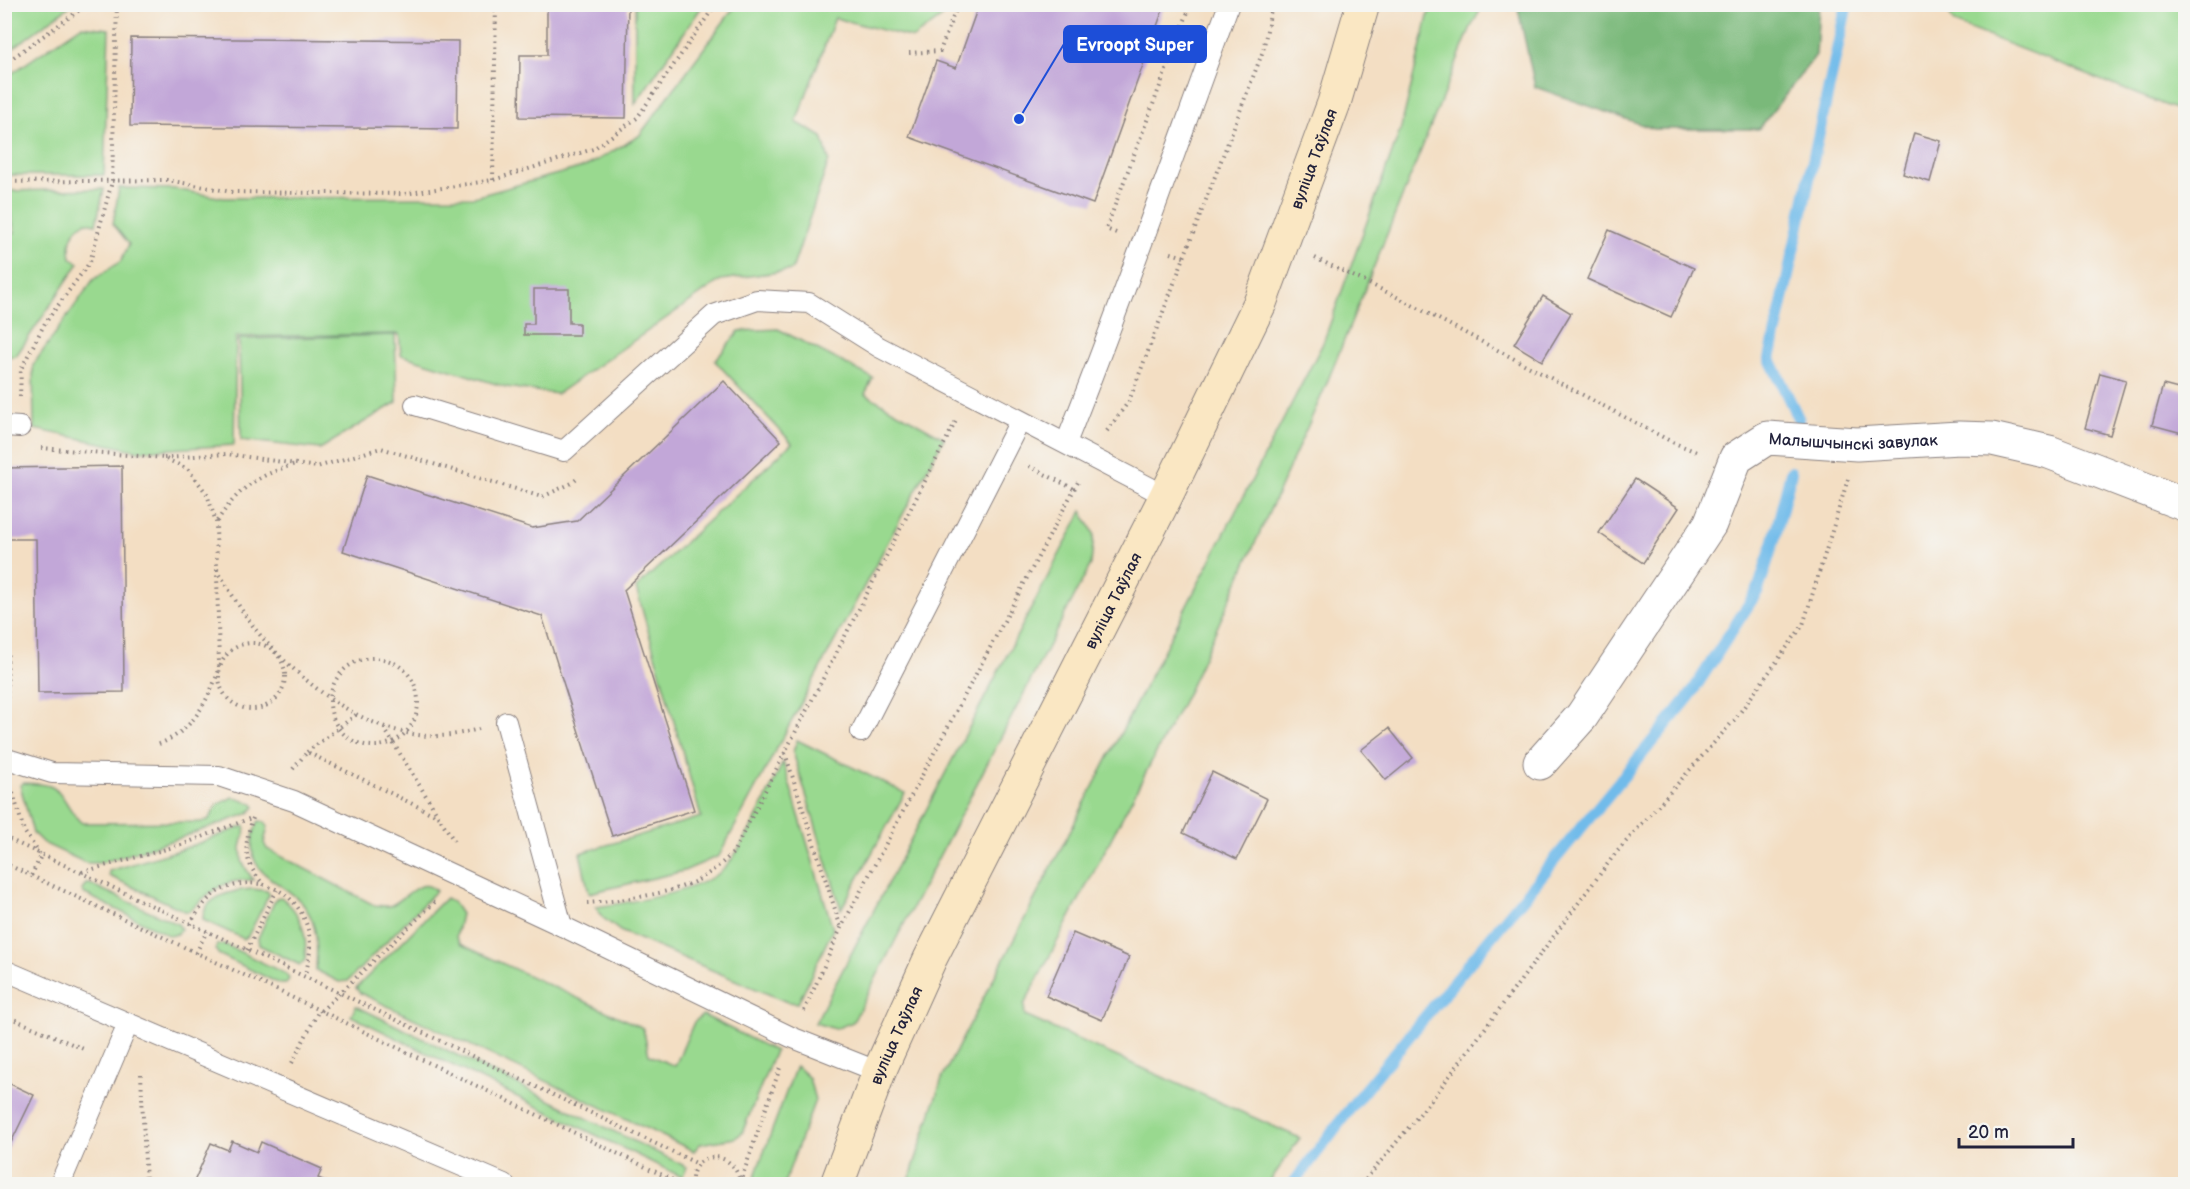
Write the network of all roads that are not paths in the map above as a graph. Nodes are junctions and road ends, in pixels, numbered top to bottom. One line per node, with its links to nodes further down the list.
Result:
1 (1229, 4): 5 (lane)
2 (1363, 4): 6 (street, вуліца Таўлая)
3 (415, 405): 4 (lane)
4 (1020, 421): 5 (lane); 9 (lane)
5 (1066, 443): 6 (lane)
6 (1166, 496): 15 (street, вуліца Таўлая)
7 (2186, 505): 11 (street, Малышчынскі завулак)
8 (506, 722): 12 (lane)
9 (861, 732)
10 (5, 758): 12 (lane)
11 (1540, 763)
12 (562, 926): 15 (lane)
13 (4, 970): 14 (lane)
14 (128, 1024): 16 (lane); 17 (lane)
15 (879, 1072): 18 (street, вуліца Таўлая)
16 (60, 1185)
17 (504, 1185)
18 (837, 1185)

